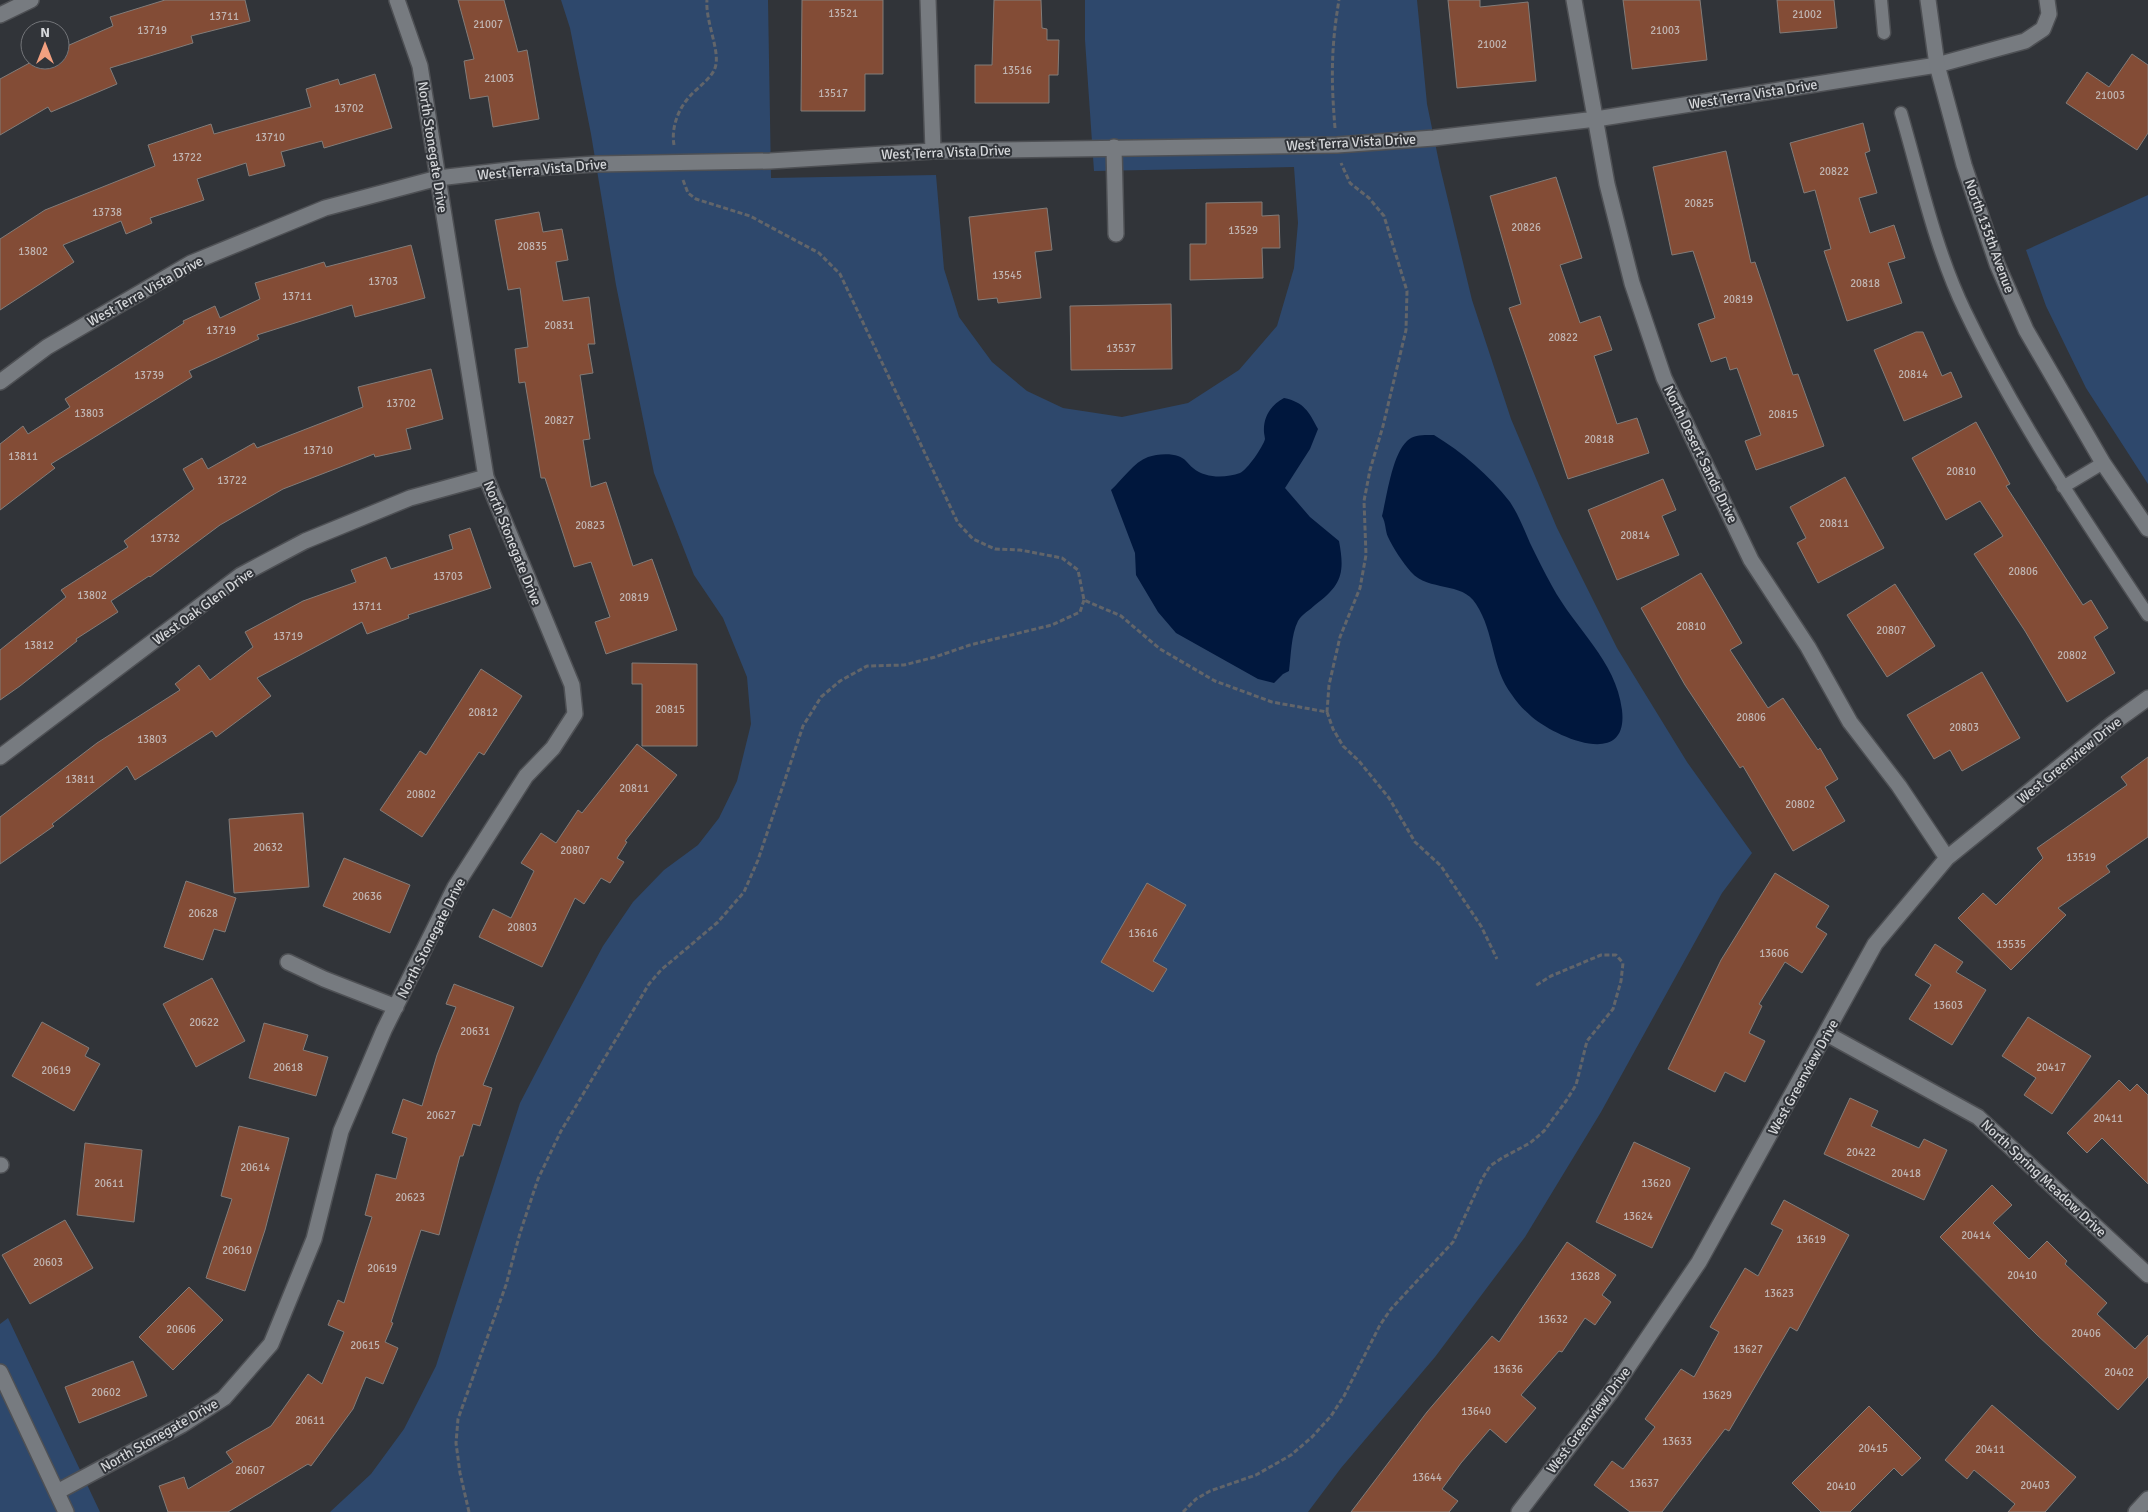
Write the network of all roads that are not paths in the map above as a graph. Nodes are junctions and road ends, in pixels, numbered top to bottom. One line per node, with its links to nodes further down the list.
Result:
1 (31, 0): 8 (street)
2 (397, 0): 15 (street, North Stonegate Drive)
3 (928, 0): 14 (street)
4 (1574, 0): 12 (street, North Desert Sands Drive)
5 (1881, 0): 9 (lane)
6 (1928, 0): 10 (street, North 135th Avenue)
7 (2048, 0): 10 (street, West Terra Vista Drive)
8 (0, 15)
9 (1884, 33)
10 (1937, 66): 12 (street, West Terra Vista Drive); 18 (street, North 135th Avenue)
11 (1901, 113): 20 (lane)
12 (1596, 119): 13 (street, West Terra Vista Drive); 25 (street, North Desert Sands Drive)
13 (1114, 147): 14 (street, West Terra Vista Drive); 16 (street)
14 (933, 151): 15 (street, West Terra Vista Drive)
15 (438, 178): 17 (street, West Terra Vista Drive); 19 (street, North Stonegate Drive)
16 (1116, 234)
17 (0, 382)
18 (2103, 462): 20 (lane); 21 (street, North 135th Avenue)
19 (486, 477): 24 (street, West Oak Glen Drive); 27 (street, North Stonegate Drive)
20 (2063, 487): 22 (lane)
21 (2148, 528)
22 (2148, 615)
23 (2148, 698): 25 (street, West Greenview Drive)
24 (0, 757)
25 (1947, 858): 28 (street, West Greenview Drive)
26 (288, 962): 27 (street, North Stonegate Drive)
27 (396, 1007): 31 (street, North Stonegate Drive)
28 (1827, 1034): 29 (street, North Spring Meadow Drive); 34 (street, West Greenview Drive)
29 (2148, 1275)
30 (0, 1372): 31 (street)
31 (57, 1492): 33 (street)
32 (2148, 1499): 35 (street)
33 (66, 1512)
34 (1519, 1512)
35 (2136, 1512)

